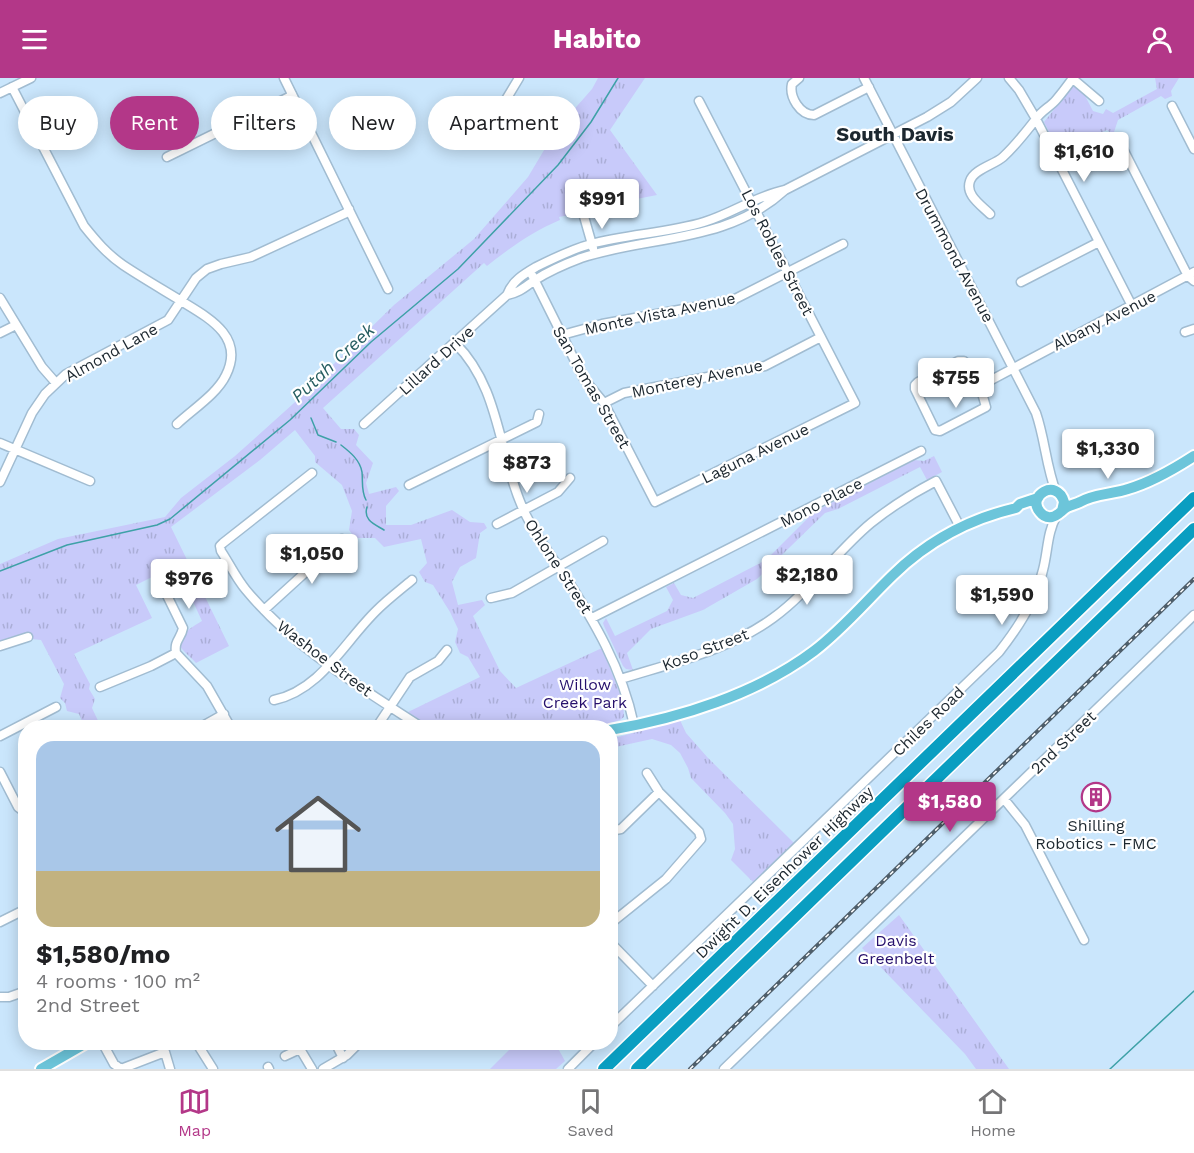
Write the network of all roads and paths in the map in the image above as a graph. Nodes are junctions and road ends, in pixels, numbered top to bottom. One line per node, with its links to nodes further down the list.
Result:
1 (31, 78): 9 (street)
2 (284, 78): 12 (street)
3 (799, 78): 10 (street)
4 (864, 78): 10 (street, Drummond Avenue)
5 (977, 78): 18 (street, Lillard Drive)
6 (1009, 78): 17 (street)
7 (1073, 78): 15 (street); 17 (street)
8 (516, 79): 13 (street)
9 (12, 87): 11 (street); 44 (street)
10 (869, 87): 18 (street, Drummond Avenue)
11 (0, 93)
12 (292, 94): 21 (street); 24 (street)
13 (507, 96)
14 (699, 101): 23 (street, Los Robles Street)
15 (1099, 102)
16 (1173, 106): 20 (street)
17 (1036, 119): 27 (street); 30 (street)
18 (893, 135): 22 (street, Lillard Drive); 51 (street, Drummond Avenue)
19 (1120, 143): 38 (street)
20 (1194, 148)
21 (167, 157)
22 (785, 190): 23 (street, Lillard Drive); 25 (street, Lillard Drive)
23 (752, 201): 25 (street, Los Robles Street); 28 (street, Lillard Drive)
24 (349, 209): 41 (street); 44 (street, Almond Lane)
25 (757, 210): 29 (street, Lillard Drive); 37 (street, Los Robles Street)
26 (584, 213): 31 (street)
27 (990, 214)
28 (670, 230): 29 (street); 31 (street, Lillard Drive)
29 (672, 240): 33 (street, Lillard Drive)
30 (1099, 242): 40 (street); 45 (street)
31 (592, 244): 33 (street); 34 (street, Lillard Drive)
32 (843, 244): 37 (street, Monte Vista Avenue)
33 (595, 254): 35 (street, Lillard Drive)
34 (561, 255): 35 (street); 36 (street, Lillard Drive)
35 (566, 264): 39 (street, Lillard Drive)
36 (530, 271): 39 (street, San Tomas Street); 42 (street, Lillard Drive)
37 (789, 273): 48 (street, Monte Vista Avenue); 49 (street, Los Robles Street)
38 (1192, 276): 45 (street, Albany Avenue)
39 (535, 280): 42 (street, Lillard Drive); 48 (street, San Tomas Street)
40 (1021, 282)
41 (388, 290)
42 (507, 295): 50 (street, Lillard Drive)
43 (0, 298): 46 (street)
44 (182, 301): 52 (street, Almond Lane); 57 (street)
45 (1132, 306): 51 (street, Albany Avenue)
46 (16, 325): 47 (street); 52 (street)
47 (0, 333)
48 (562, 336): 54 (street, San Tomas Street)
49 (821, 337): 54 (street, Monterey Avenue); 55 (street, Los Robles Street)
50 (455, 343): 58 (street, Lillard Drive); 59 (street, Ohlone Street)
51 (1014, 368): 53 (street, Albany Avenue); 64 (street, Drummond Avenue)
52 (56, 383): 61 (street, Almond Lane)
53 (980, 386): 53 (street)
54 (604, 403): 74 (street, San Tomas Street)
55 (855, 403): 74 (street, Laguna Avenue)
56 (540, 414): 59 (street)
57 (177, 424)
58 (364, 424)
59 (502, 440): 69 (street); 76 (street, Ohlone Street)
60 (0, 443): 61 (street)
61 (15, 449): 67 (street); 68 (street, Almond Lane)
62 (921, 451): 91 (street, Mono Place)
63 (1194, 456): 73 (main road)
64 (1049, 470): 70 (street, Drummond Avenue); 71 (street, Drummond Avenue)
65 (312, 473): 89 (street, Washoe Street)
66 (570, 478): 76 (street)
67 (90, 481)
68 (0, 482)
69 (409, 485)
70 (1058, 493): 71 (main road); 73 (main road); 78 (main road)
71 (1041, 495): 75 (main road); 77 (main road)
72 (1194, 498): 144 (highway, Dwight D. Eisenhower Highway)
73 (1083, 499): 78 (main road)
74 (655, 502)
75 (1016, 508): 77 (main road); 80 (main road)
76 (524, 511): 79 (street); 85 (street, Ohlone Street)
77 (1040, 513): 78 (main road); 83 (street)
78 (1059, 513): 83 (street)
79 (497, 524)
80 (960, 527): 97 (street, Koso Street); 108 (main road)
81 (1194, 529): 145 (highway)
82 (342, 539): 89 (street)
83 (1048, 539): 123 (street, Chiles Road)
84 (603, 541): 85 (street)
85 (558, 566): 88 (street); 91 (street, Ohlone Street)
86 (158, 577): 95 (street)
87 (412, 580): 96 (street)
88 (491, 598)
89 (264, 610): 96 (street, Washoe Street)
90 (1194, 615): 115 (street, 2nd Street)
91 (592, 618): 97 (street, Ohlone Street)
92 (28, 637): 93 (street)
93 (0, 646)
94 (447, 650): 101 (street)
95 (176, 653): 98 (street); 102 (street)
96 (328, 665): 99 (street); 101 (street, Washoe Street)
97 (621, 680): 108 (street, Ohlone Street)
98 (100, 687)
99 (274, 700)
100 (57, 707): 103 (street)
101 (391, 707): 106 (street); 107 (street, Washoe Street)
102 (224, 714): 104 (street); 105 (street)
103 (31, 720)
104 (213, 720)
105 (227, 720)
106 (382, 720)
107 (411, 720)
108 (630, 726): 110 (main road)
109 (18, 727): 111 (street)
110 (618, 729)
111 (0, 736)
112 (0, 772): 116 (street)
113 (648, 773): 114 (street)
114 (659, 792): 117 (street); 119 (street)
115 (1004, 799): 121 (street); 146 (street, 2nd Street)
116 (18, 807)
117 (618, 830)
118 (18, 913): 120 (street)
119 (618, 918)
120 (0, 922)
121 (1084, 940)
122 (618, 950): 123 (street)
123 (652, 986): 126 (street, Chiles Road)
124 (18, 994): 125 (street)
125 (0, 997)
126 (618, 1019)
127 (74, 1050): 137 (main road)
128 (106, 1050): 138 (street)
129 (201, 1050): 140 (street)
130 (298, 1050): 135 (street)
131 (301, 1050): 141 (street)
132 (339, 1050): 136 (street)
133 (352, 1050): 136 (street)
134 (587, 1050): 143 (street)
135 (285, 1056)
136 (343, 1058): 142 (street)
137 (41, 1069)
138 (121, 1069): 139 (street)
139 (170, 1069)
140 (213, 1069)
141 (312, 1069)
142 (323, 1069)
143 (568, 1069)
144 (604, 1069)
145 (637, 1069)
146 (724, 1069)

